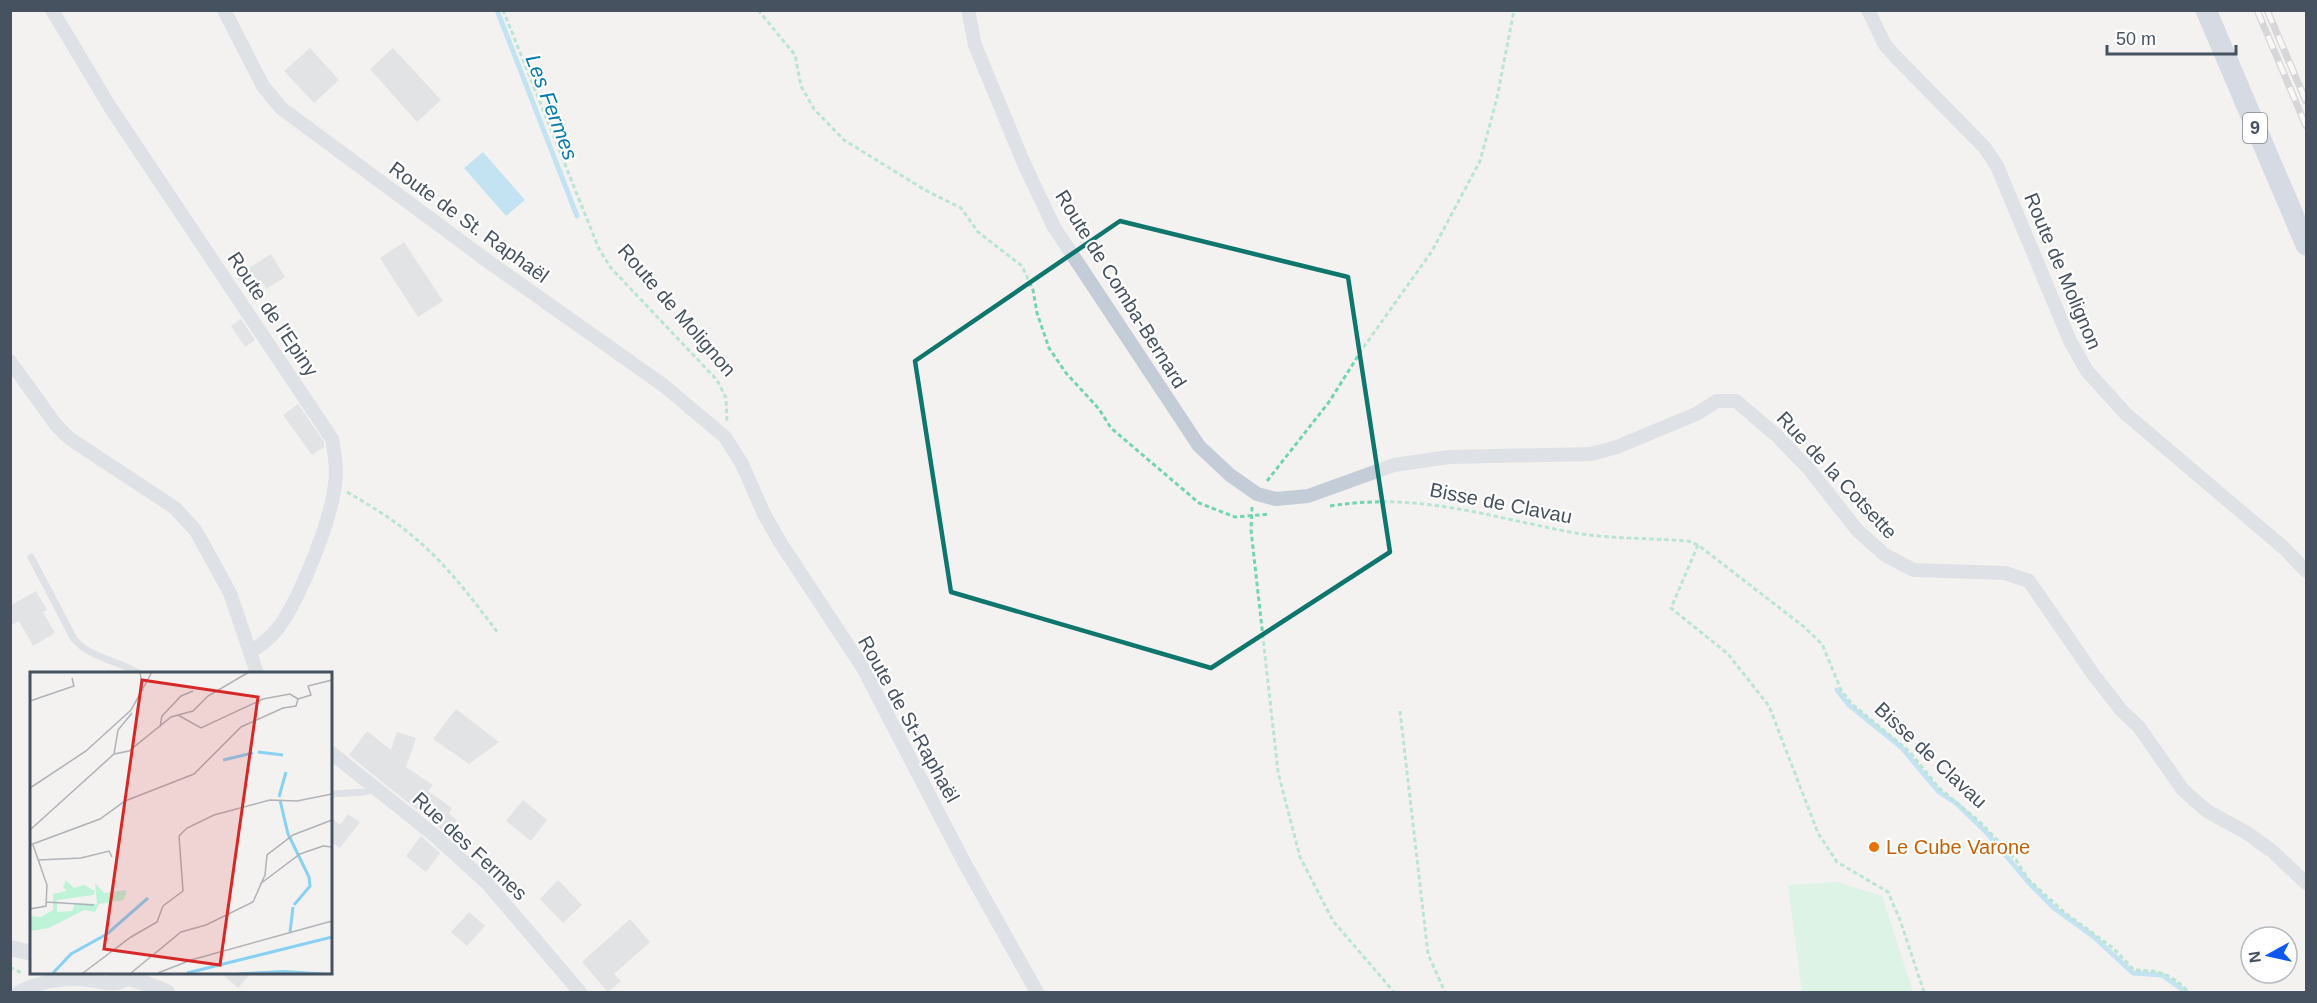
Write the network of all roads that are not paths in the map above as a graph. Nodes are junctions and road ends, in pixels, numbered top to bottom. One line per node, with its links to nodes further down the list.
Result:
1 (52, 10): 12 (street, Route de l'Epiny)
2 (224, 10): 8 (street, Route de St. Raphaël)
3 (968, 10): 9 (street, Route de Comba-Bernard)
4 (1868, 10): 11 (street, Route de Molignon)
5 (2206, 10): 6 (main road, 9)
6 (2307, 245)
7 (10, 361): 12 (street)
8 (725, 437): 25 (street, Route de St-Raphaël)
9 (1257, 494): 18 (street, Rue de la Cotsette)
10 (31, 558): 13 (lane)
11 (2307, 571)
12 (250, 652): 14 (street)
13 (136, 672)
14 (257, 672)
15 (332, 754): 16 (street, Rue des Fermes)
16 (375, 788): 17 (lane); 24 (street, Rue des Fermes)
17 (332, 794)
18 (2307, 882)
19 (10, 948): 20 (street)
20 (30, 952)
21 (121, 974): 22 (street); 23 (street)
22 (19, 993)
23 (167, 993)
24 (580, 993)
25 (1037, 993)

